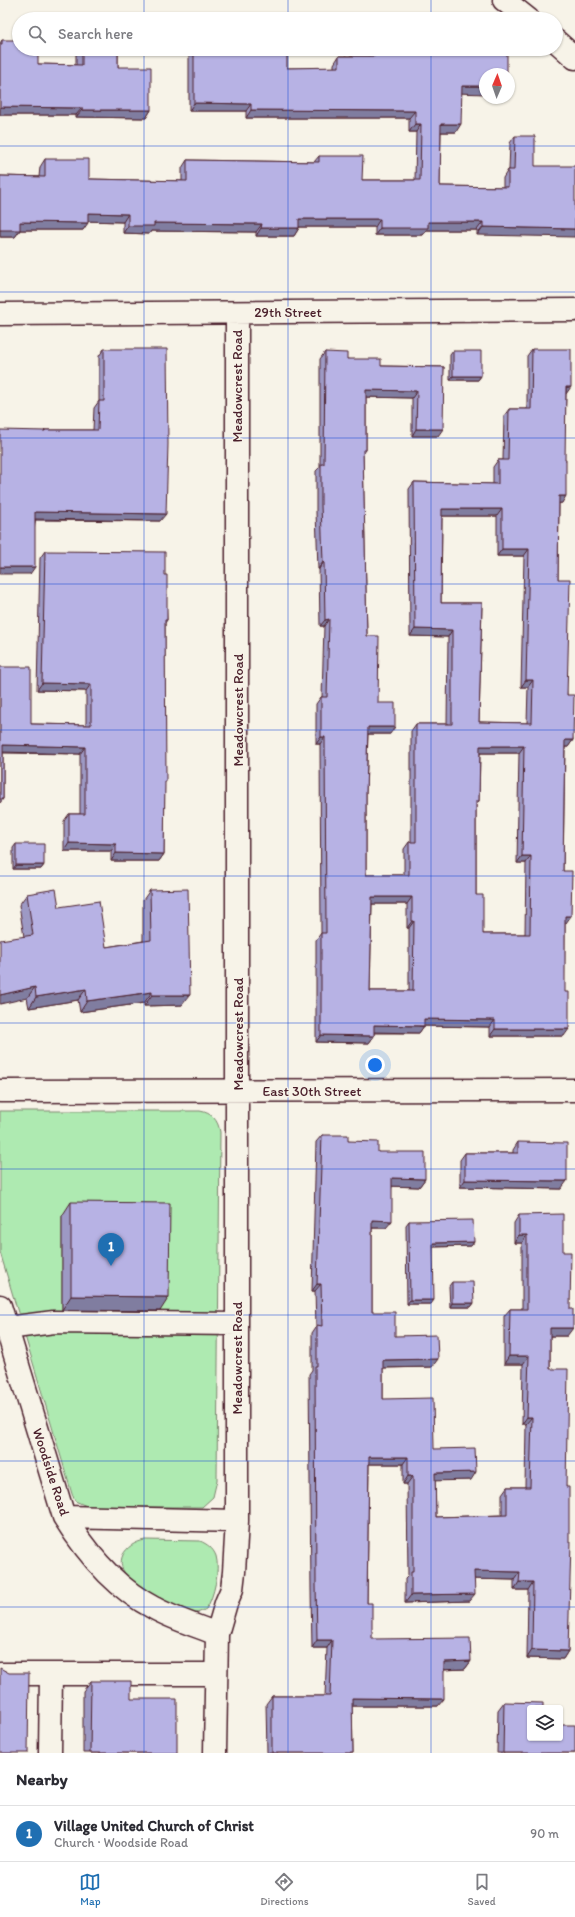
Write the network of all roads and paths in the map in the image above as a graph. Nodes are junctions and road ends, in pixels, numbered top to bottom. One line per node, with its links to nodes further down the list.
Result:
1 (504, 0): 2 (street)
2 (519, 12)
3 (563, 47): 4 (street)
4 (575, 58)
5 (575, 310): 6 (street, 29th Street)
6 (237, 313): 7 (street, 29th Street); 10 (street, Meadowcrest Road)
7 (0, 314)
8 (575, 1090): 10 (street, East 30th Street)
9 (0, 1091): 10 (street, East 30th Street)
10 (238, 1091): 12 (street, Meadowcrest Road)
11 (0, 1306): 13 (street, Woodside Road)
12 (237, 1324): 13 (street); 15 (street, Meadowcrest Road)
13 (7, 1328): 14 (street, Woodside Road)
14 (64, 1517): 15 (street); 16 (street, Woodside Road)
15 (237, 1521): 16 (street, Meadowcrest Road)
16 (217, 1634): 19 (street, Meadowcrest Road)
17 (0, 1674): 18 (street)
18 (51, 1674): 19 (street); 20 (street)
19 (216, 1674): 21 (street, Meadowcrest Road)
20 (50, 1753)
21 (216, 1753)

